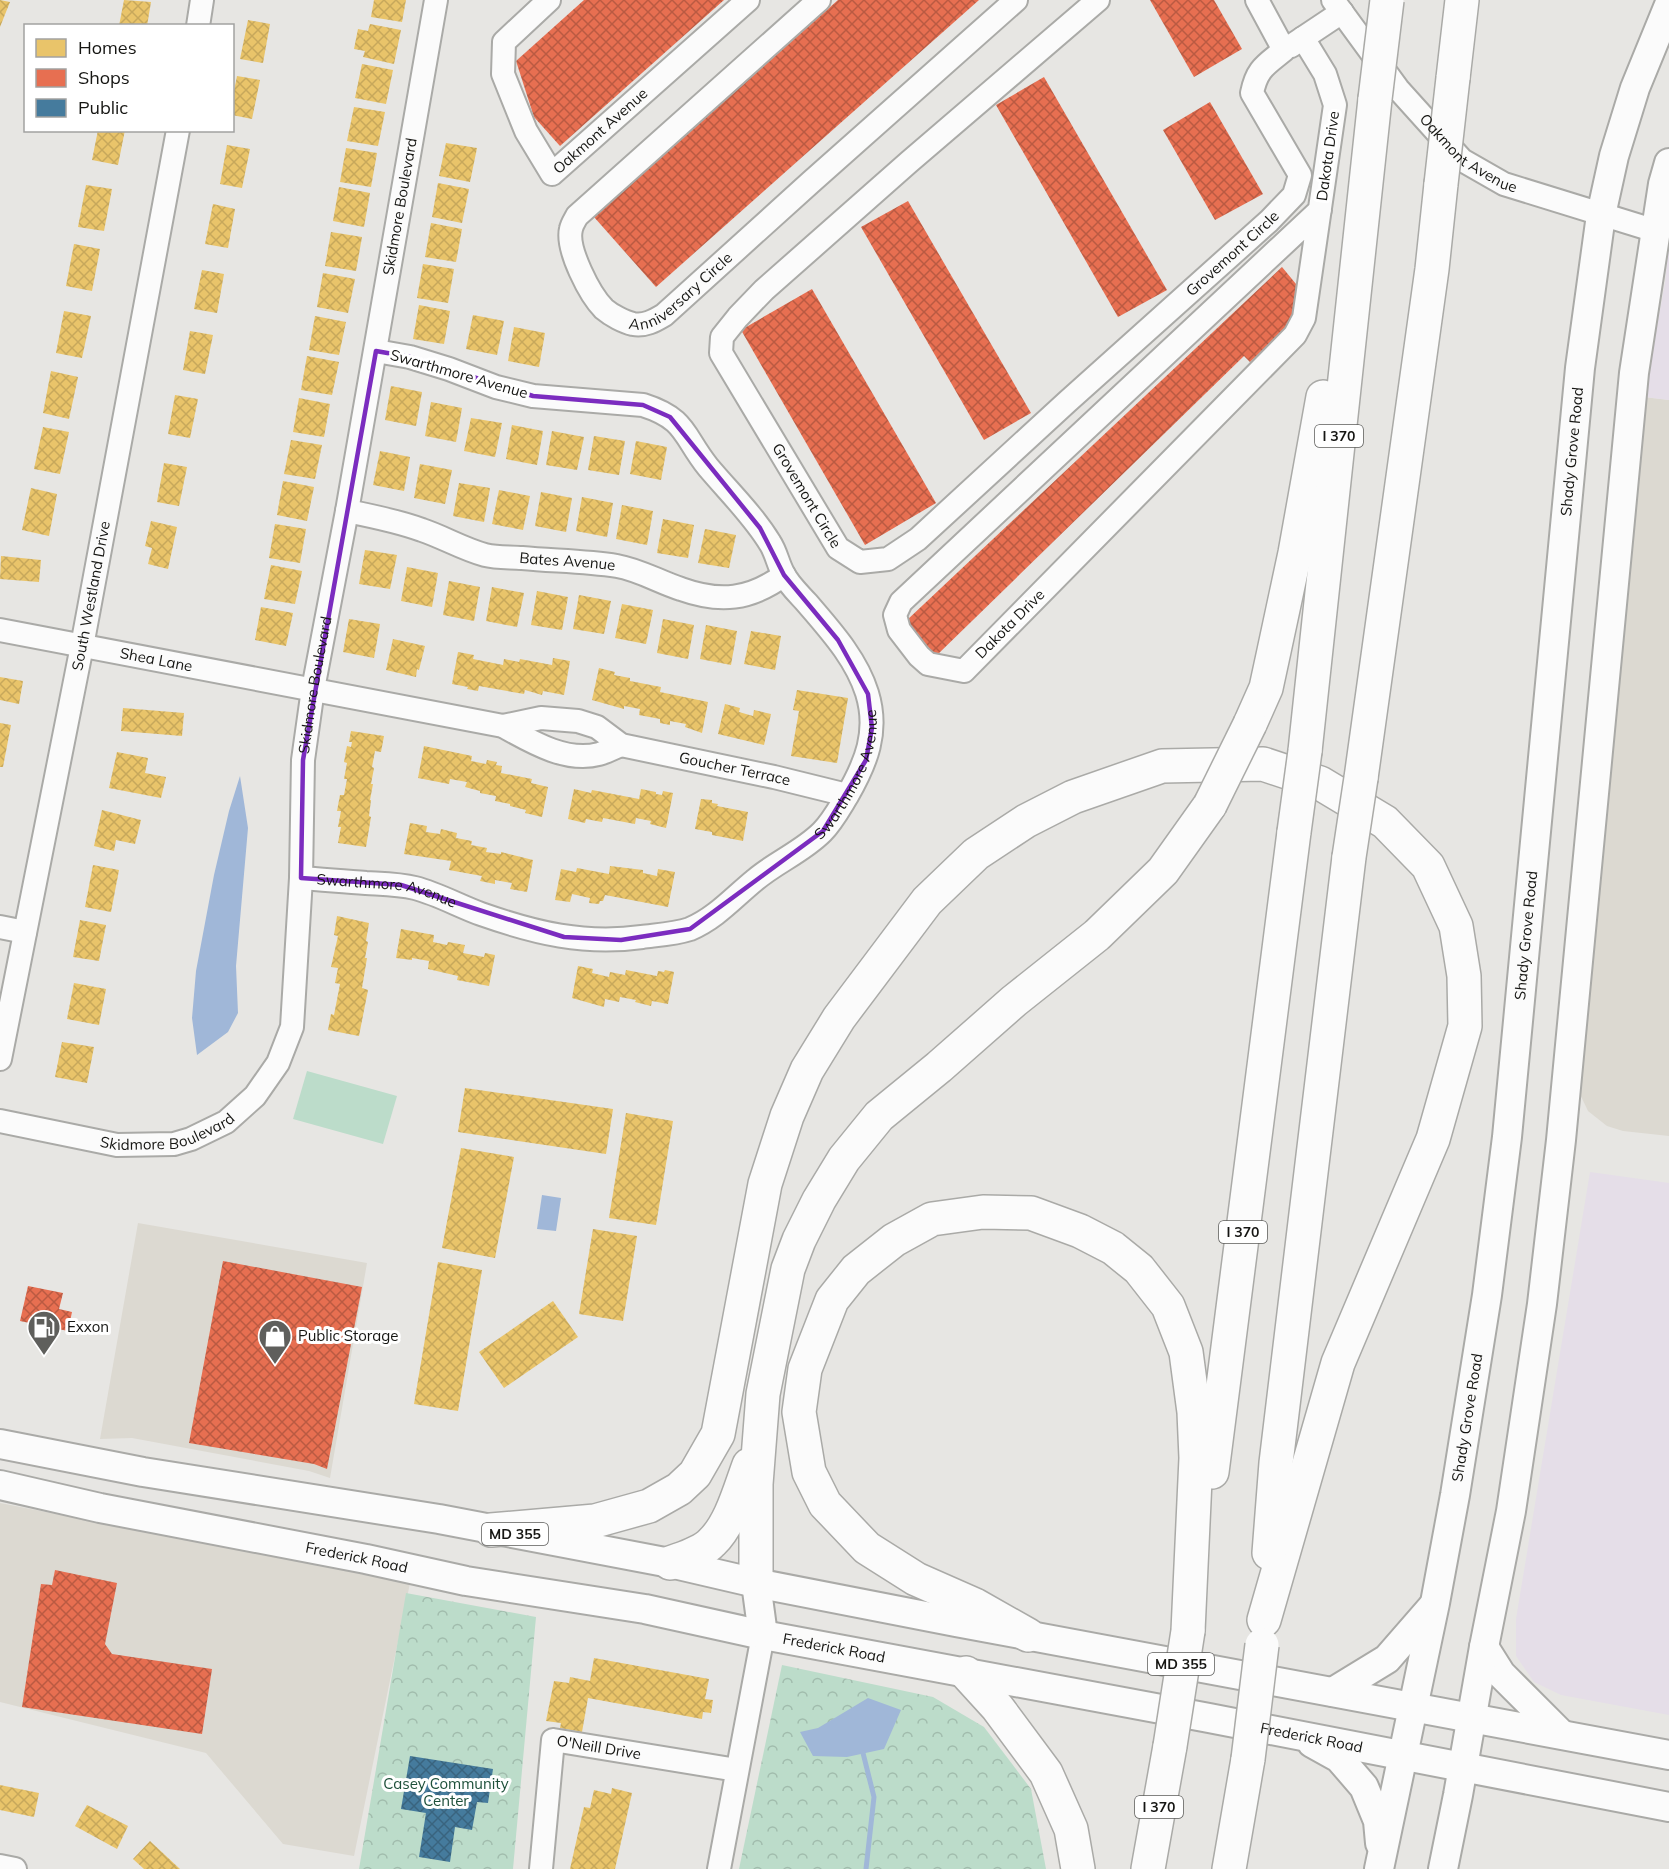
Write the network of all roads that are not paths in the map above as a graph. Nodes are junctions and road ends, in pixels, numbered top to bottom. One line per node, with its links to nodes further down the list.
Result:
1 (202, 0): 13 (street)
2 (436, 0): 21 (street, Skidmore Boulevard)
3 (549, 0): 4 (street, Oakmont Avenue)
4 (748, 0)
5 (819, 0): 6 (street, Anniversary Circle)
6 (1016, 0)
7 (1098, 0): 14 (street, Grovemont Circle)
8 (1257, 0): 14 (street)
9 (1387, 0): 15 (highway, I 370, bridge)
10 (1462, 0): 43 (highway, bridge)
11 (1669, 5): 19 (main road, Shady Grove Road)
12 (1337, 6): 14 (street, Grovemont Circle); 19 (street, Oakmont Avenue)
13 (198, 24)
14 (1294, 44): 18 (street, Dakota Drive)
15 (1373, 110): 35 (highway, bridge); 42 (highway, I 370, bridge)
16 (178, 132): 25 (street, South Westland Drive)
17 (1669, 163): 20 (main road)
18 (1320, 210): 18 (street, Dakota Drive)
19 (1602, 215): 20 (street, Oakmont Avenue); 41 (main road, Shady Grove Road)
20 (1656, 231): 46 (main road)
21 (375, 351): 22 (street, Skidmore Boulevard); 23 (street, Swarthmore Avenue)
22 (347, 511): 23 (street, Bates Avenue); 26 (street, Skidmore Boulevard)
23 (783, 575): 29 (street, Swarthmore Avenue)
24 (0, 630): 25 (street, Shea Lane)
25 (82, 646): 26 (street, Shea Lane); 32 (street, South Westland Drive)
26 (313, 689): 27 (street, Goucher Terrace); 30 (street, Skidmore Boulevard)
27 (503, 726): 28 (street, Goucher Terrace); 28 (street, Goucher Terrace)
28 (621, 746): 29 (street, Goucher Terrace)
29 (847, 795): 30 (street, Swarthmore Avenue)
30 (301, 878): 34 (street, Skidmore Boulevard)
31 (0, 927): 32 (street)
32 (25, 932): 33 (street, South Westland Drive)
33 (0, 1059)
34 (0, 1121)
35 (760, 1435): 39 (highway); 40 (highway)
36 (0, 1444): 38 (main road, MD 355)
37 (0, 1485): 44 (main road, Frederick Road)
38 (491, 1530): 39 (main road, MD 355); 43 (highway)
39 (670, 1563): 40 (main road, MD 355)
40 (756, 1583): 44 (main road); 45 (main road, MD 355)
41 (1435, 1603): 48 (main road); 49 (main road, Shady Grove Road)
42 (1188, 1631): 45 (highway); 64 (highway, I 370, bridge)
43 (1263, 1633): 65 (highway, bridge)
44 (763, 1635): 47 (main road, Frederick Road); 56 (street)
45 (1028, 1635): 48 (main road, MD 355)
46 (1484, 1647): 50 (main road); 51 (main road)
47 (966, 1673): 52 (main road, Frederick Road); 63 (highway)
48 (1333, 1692): 49 (main road, MD 355)
49 (1414, 1707): 50 (main road, MD 355); 53 (main road, Shady Grove Road)
50 (1472, 1718): 51 (main road, MD 355); 55 (main road)
51 (1561, 1734): 54 (main road, MD 355)
52 (1296, 1735): 53 (main road, Frederick Road); 58 (main road)
53 (1403, 1755): 55 (main road, Frederick Road); 58 (main road, Shady Grove Road)
54 (1669, 1755)
55 (1463, 1767): 57 (main road, Frederick Road); 66 (main road)
56 (737, 1770): 61 (street, O'Neill Drive); 62 (street)
57 (1669, 1807)
58 (1381, 1863)
59 (0, 1866): 60 (street)
60 (15, 1869)
61 (541, 1869)
62 (719, 1869)
63 (1078, 1869)
64 (1148, 1869)
65 (1229, 1869)
66 (1443, 1869)

